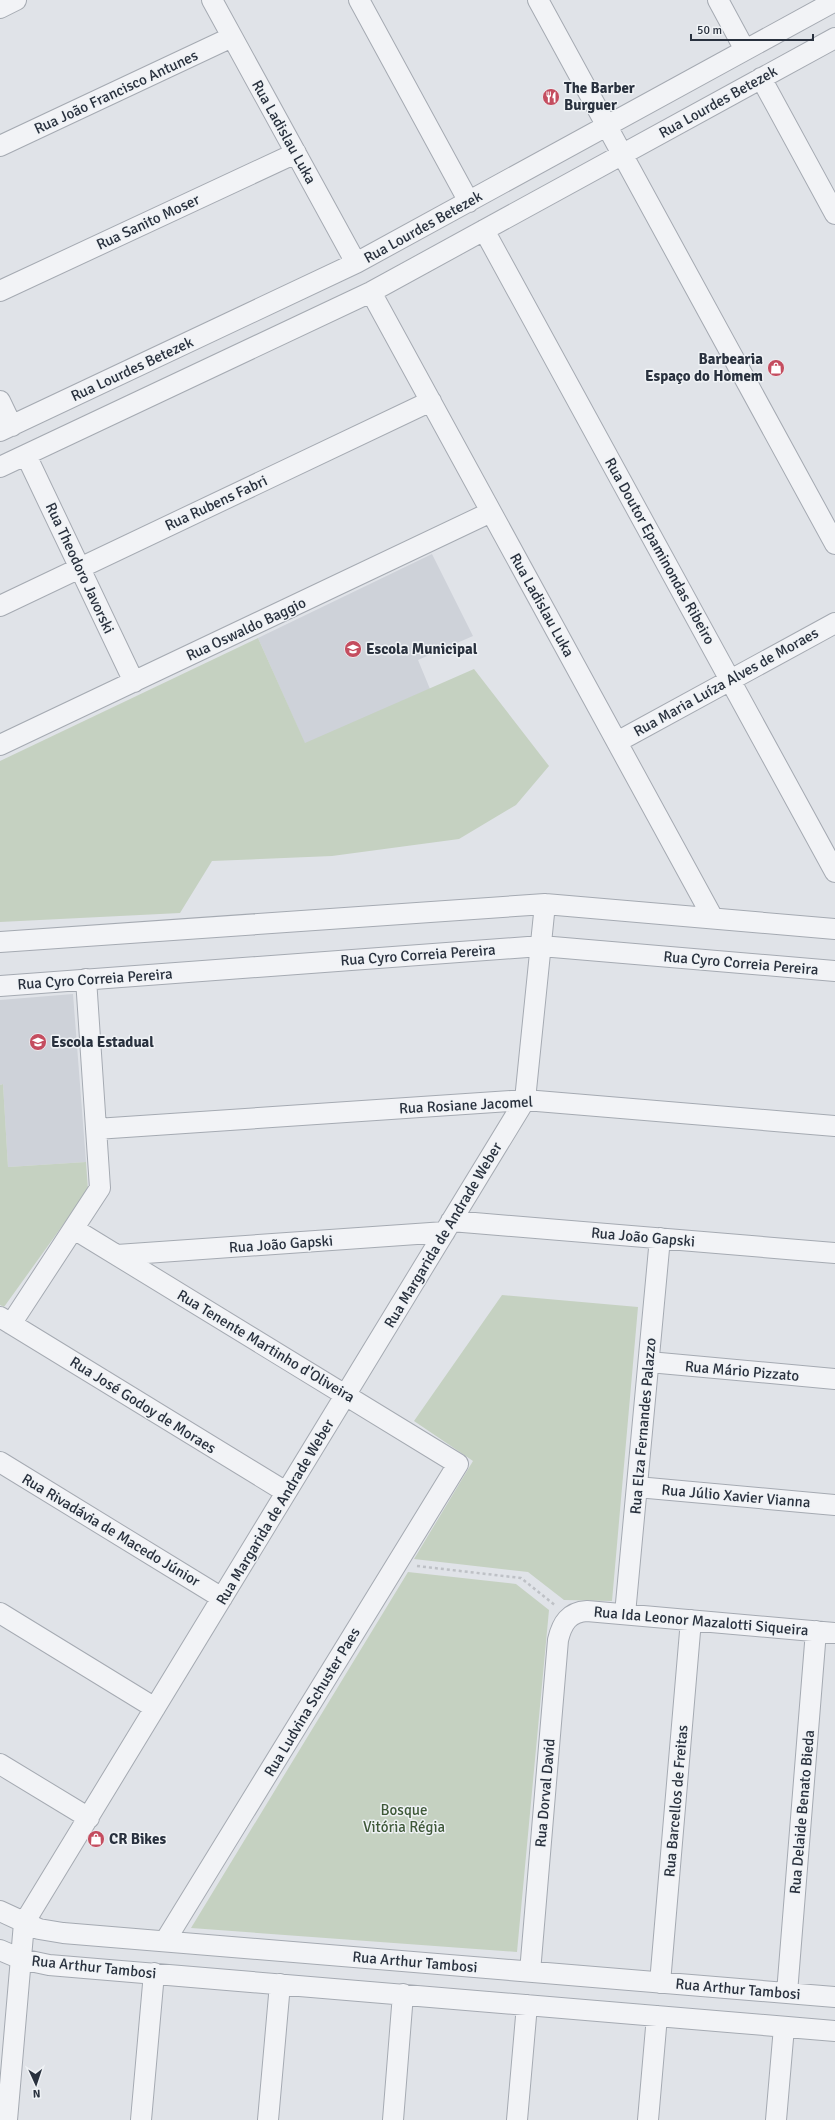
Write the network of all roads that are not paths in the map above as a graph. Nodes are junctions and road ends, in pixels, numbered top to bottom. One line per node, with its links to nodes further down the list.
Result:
1 (16, 0): 7 (street)
2 (212, 0): 8 (street, Rua Ladislau Luka)
3 (359, 0): 16 (street)
4 (538, 0): 12 (street)
5 (718, 0): 10 (street)
6 (835, 1): 10 (street, Rua Lourdes Betezek)
7 (0, 8)
8 (232, 37): 13 (street, Rua João Francisco Antunes); 14 (street, Rua Ladislau Luka)
9 (835, 38): 11 (street, Rua Lourdes Betezek)
10 (745, 50): 12 (street, Rua Lourdes Betezek)
11 (761, 78): 15 (street, Rua Lourdes Betezek); 17 (street)
12 (607, 126): 15 (street); 16 (street, Rua Lourdes Betezek)
13 (0, 146)
14 (296, 153): 19 (street, Rua Ladislau Luka); 20 (street, Rua Sanito Moser)
15 (622, 154): 18 (street, Rua Lourdes Betezek); 28 (street)
16 (469, 202): 19 (street, Rua Lourdes Betezek)
17 (835, 214)
18 (484, 230): 21 (street, Rua Lourdes Betezek); 32 (street, Rua Doutor Epaminondas Ribeiro)
19 (356, 264): 24 (street, Rua Lourdes Betezek)
20 (0, 291)
21 (371, 292): 23 (street, Rua Ladislau Luka); 25 (street, Rua Lourdes Betezek)
22 (0, 401): 24 (street)
23 (431, 402): 27 (street, Rua Ladislau Luka); 29 (street, Rua Rubens Fabri)
24 (6, 428)
25 (26, 455): 26 (street, Rua Lourdes Betezek); 29 (street, Rua Theodoro Javorski)
26 (0, 467)
27 (492, 512): 33 (street, Rua Oswaldo Baggio); 34 (street, Rua Ladislau Luka)
28 (835, 544)
29 (80, 568): 30 (street, Rua Rubens Fabri); 33 (street, Rua Theodoro Javorski)
30 (0, 606)
31 (835, 623): 32 (street, Rua Maria Luíza Alves de Moraes)
32 (730, 680): 34 (street, Rua Maria Luíza Alves de Moraes); 36 (street, Rua Doutor Epaminondas Ribeiro)
33 (134, 682): 35 (street, Rua Oswaldo Baggio)
34 (617, 742): 38 (street, Rua Ladislau Luka)
35 (0, 746)
36 (835, 872)
37 (545, 904): 38 (street); 40 (street); 41 (street, Rua Margarida de Andrade Weber)
38 (713, 918): 39 (street)
39 (835, 929)
40 (0, 942)
41 (541, 946): 42 (street, Rua Cyro Correia Pereira); 43 (street, Rua Cyro Correia Pereira); 45 (street, Rua Margarida de Andrade Weber)
42 (835, 971)
43 (86, 980): 44 (street, Rua Cyro Correia Pereira); 47 (street)
44 (0, 986)
45 (525, 1100): 46 (street, Rua Rosiane Jacomel); 47 (street, Rua Rosiane Jacomel); 48 (street, Rua Margarida de Andrade Weber)
46 (835, 1126)
47 (96, 1130): 49 (street)
48 (448, 1227): 50 (street, Rua João Gapski); 52 (street, Rua João Gapski); 56 (street, Rua Margarida de Andrade Weber)
49 (74, 1229): 52 (street, Rua Tenente Martinho d'Oliveira); 53 (street)
50 (660, 1238): 51 (street, Rua João Gapski); 54 (street, Rua Elza Fernandes Palazzo)
51 (835, 1253)
52 (117, 1256): 56 (street, Rua Tenente Martinho d'Oliveira)
53 (6, 1320): 60 (street, Rua José Godoy de Moraes)
54 (649, 1362): 55 (street, Rua Mário Pizzato); 59 (street, Rua Elza Fernandes Palazzo)
55 (835, 1379)
56 (346, 1395): 58 (street, Rua Tenente Martinho d'Oliveira); 60 (street, Rua Margarida de Andrade Weber)
57 (0, 1462): 62 (street, Rua Rivadávia de Macedo Júnior)
58 (458, 1464): 73 (street, Rua Ludvina Schuster Paes)
59 (637, 1487): 61 (street, Rua Júlio Xavier Vianna); 64 (street, Rua Elza Fernandes Palazzo)
60 (286, 1492): 62 (street, Rua Margarida de Andrade Weber)
61 (835, 1505)
62 (222, 1598): 68 (street, Rua Margarida de Andrade Weber)
63 (0, 1613): 68 (street)
64 (625, 1614): 65 (street, Rua Ida Leonor Mazalotti Siqueira); 66 (street, Rua Ida Leonor Mazalotti Siqueira)
65 (568, 1616): 76 (street, Rua Dorval David)
66 (691, 1620): 67 (street, Rua Ida Leonor Mazalotti Siqueira); 78 (street, Rua Barcellos de Freitas)
67 (826, 1632): 80 (street, Rua Delaide Benato Bieda)
68 (155, 1708): 70 (street, Rua Margarida de Andrade Weber)
69 (0, 1764): 70 (street)
70 (88, 1818): 72 (street, Rua Margarida de Andrade Weber)
71 (0, 1911): 72 (street, Rua Arthur Tambosi)
72 (24, 1924): 73 (street, Rua Arthur Tambosi); 75 (street, Rua Margarida de Andrade Weber)
73 (165, 1941): 76 (street, Rua Arthur Tambosi)
74 (0, 1950): 75 (street, Rua Arthur Tambosi)
75 (21, 1959): 77 (street, Rua Arthur Tambosi); 87 (street, Rua Margarida de Andrade Weber)
76 (530, 1972): 78 (street, Rua Arthur Tambosi)
77 (154, 1974): 79 (street, Rua Arthur Tambosi); 88 (street)
78 (660, 1983): 80 (street, Rua Arthur Tambosi)
79 (280, 1984): 81 (street, Rua Arthur Tambosi); 89 (street)
80 (787, 1993): 82 (street, Rua Arthur Tambosi)
81 (403, 1994): 83 (street, Rua Arthur Tambosi); 90 (street)
82 (835, 1997)
83 (527, 2005): 84 (street, Rua Arthur Tambosi); 91 (street)
84 (657, 2016): 85 (street, Rua Arthur Tambosi); 92 (street)
85 (784, 2027): 86 (street, Rua Arthur Tambosi); 93 (street)
86 (835, 2031)
87 (7, 2120)
88 (141, 2120)
89 (268, 2120)
90 (392, 2120)
91 (518, 2120)
92 (648, 2120)
93 (776, 2120)

